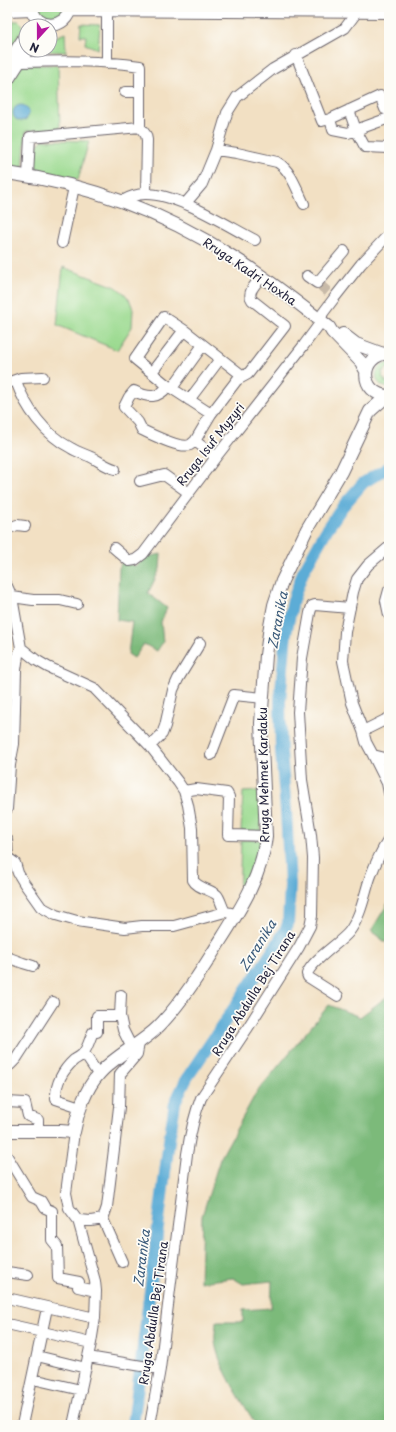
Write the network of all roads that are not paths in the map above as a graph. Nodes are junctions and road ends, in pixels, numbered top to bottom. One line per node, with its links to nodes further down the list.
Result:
1 (70, 8): 3 (main road); 7 (main road)
2 (7, 10): 6 (main road)
3 (108, 10): 5 (main road); 12 (street)
4 (389, 12): 5 (main road)
5 (353, 14): 9 (street)
6 (33, 15)
7 (58, 24)
8 (18, 48): 13 (main road)
9 (296, 55): 20 (street); 24 (street)
10 (22, 58): 11 (main road)
11 (19, 62): 12 (street); 14 (main road)
12 (107, 63): 16 (street)
13 (7, 65)
14 (7, 80)
15 (125, 92): 16 (street)
16 (140, 92): 21 (street)
17 (389, 108): 18 (street)
18 (349, 110): 20 (street); 22 (street)
19 (389, 118): 22 (street)
20 (330, 119): 22 (street)
21 (140, 127): 26 (street); 28 (street)
22 (356, 130): 23 (street)
23 (389, 148)
24 (216, 150): 30 (street); 31 (street)
25 (7, 173): 26 (main road, Rruga Kadri Hoxha)
26 (28, 176): 27 (main road, Rruga Kadri Hoxha)
27 (74, 187): 29 (main road, Rruga Kadri Hoxha); 34 (street)
28 (146, 194): 29 (street); 30 (street)
29 (122, 201): 36 (main road, Rruga Kadri Hoxha)
30 (185, 204): 33 (street)
31 (304, 204)
32 (389, 234): 38 (street)
33 (255, 240)
34 (62, 243)
35 (344, 251): 38 (street)
36 (262, 276): 39 (main road, Rruga Kadri Hoxha); 46 (street)
37 (307, 276): 38 (street)
38 (325, 290): 39 (street, Rruga Isuf Myzyri)
39 (325, 324): 42 (main road, Rruga Kadri Hoxha); 44 (main road, Rruga Kadri Hoxha); 56 (street, Rruga Isuf Myzyri)
40 (184, 330): 41 (street); 45 (street); 45 (street)
41 (203, 345): 43 (street); 49 (street)
42 (386, 353): 44 (main road)
43 (220, 359): 46 (street); 52 (street)
44 (366, 371): 50 (main road, Rruga Kadri Hoxha)
45 (152, 372): 49 (street)
46 (243, 376): 54 (street)
47 (43, 377): 48 (street)
48 (11, 382): 57 (street)
49 (170, 387): 52 (street); 55 (street)
50 (372, 389): 51 (main road); 53 (main road, Rruga Mehmet Kardaku)
51 (388, 396): 53 (main road, Rruga Mehmet Kardaku)
52 (189, 400): 54 (street)
53 (370, 411): 72 (main road, Rruga Mehmet Kardaku)
54 (211, 414): 55 (street)
55 (195, 441): 56 (street)
56 (216, 457): 59 (street, Rruga Isuf Myzyri)
57 (115, 469)
58 (140, 481): 59 (street)
59 (189, 493): 62 (street, Rruga Isuf Myzyri)
60 (25, 526): 61 (street)
61 (7, 528)
62 (114, 548)
63 (389, 548): 68 (street)
64 (7, 586): 66 (street)
65 (389, 590): 69 (street)
66 (12, 597): 67 (street); 71 (street)
67 (78, 604)
68 (350, 608): 74 (street); 121 (street, Rruga Abdulla Bej Tirana)
69 (389, 616)
70 (200, 643): 75 (street)
71 (21, 648): 75 (street); 81 (street)
72 (263, 698): 76 (street); 82 (main road, Rruga Mehmet Kardaku)
73 (389, 718): 74 (street)
74 (363, 730): 77 (street)
75 (150, 746): 79 (street)
76 (211, 755)
77 (373, 755): 78 (street); 80 (street)
78 (389, 759)
79 (184, 791): 82 (street); 86 (street)
80 (389, 793)
81 (7, 809)
82 (266, 836): 87 (main road, Rruga Mehmet Kardaku)
83 (7, 839): 85 (street)
84 (389, 839): 91 (street)
85 (8, 861): 86 (street)
86 (225, 912): 87 (street)
87 (238, 914): 94 (main road, Rruga Mehmet Kardaku)
88 (7, 957): 89 (street)
89 (33, 966)
90 (121, 995): 93 (street)
91 (338, 996)
92 (53, 1002): 96 (street)
93 (120, 1016): 94 (street); 95 (street)
94 (135, 1045): 97 (main road, Rruga Mehmet Kardaku); 106 (street)
95 (84, 1053): 97 (street); 99 (street)
96 (7, 1064)
97 (98, 1074): 99 (main road, Rruga Mehmet Kardaku)
98 (7, 1102): 101 (street)
99 (80, 1107): 102 (main road, Rruga Mehmet Kardaku)
100 (7, 1131): 101 (main road)
101 (38, 1131): 102 (main road)
102 (74, 1132): 104 (street, Rruga Mehmet Kardaku)
103 (7, 1156): 105 (street)
104 (69, 1208): 105 (street); 107 (street, Rruga Mehmet Kardaku)
105 (52, 1211): 111 (street)
106 (103, 1219): 107 (street); 108 (street)
107 (78, 1220): 111 (street, Rruga Mehmet Kardaku)
108 (122, 1262)
109 (7, 1272): 110 (street)
110 (28, 1275)
111 (96, 1291): 114 (street, Rruga Mehmet Kardaku)
112 (7, 1298): 113 (street)
113 (47, 1308): 114 (street); 116 (street)
114 (94, 1318): 117 (street, Rruga Mehmet Kardaku)
115 (7, 1324): 116 (street)
116 (42, 1332): 117 (street); 118 (street)
117 (91, 1343): 119 (street, Rruga Mehmet Kardaku)
118 (37, 1356): 120 (street); 122 (street)
119 (88, 1357): 120 (street, Rruga Mehmet Kardaku); 121 (street)
120 (86, 1368): 123 (street, Rruga Mehmet Kardaku)
121 (155, 1368): 126 (street, Rruga Abdulla Bej Tirana)
122 (33, 1379): 123 (street); 124 (street)
123 (81, 1390): 125 (street, Rruga Mehmet Kardaku)
124 (22, 1425)
125 (73, 1425)
126 (150, 1425)

